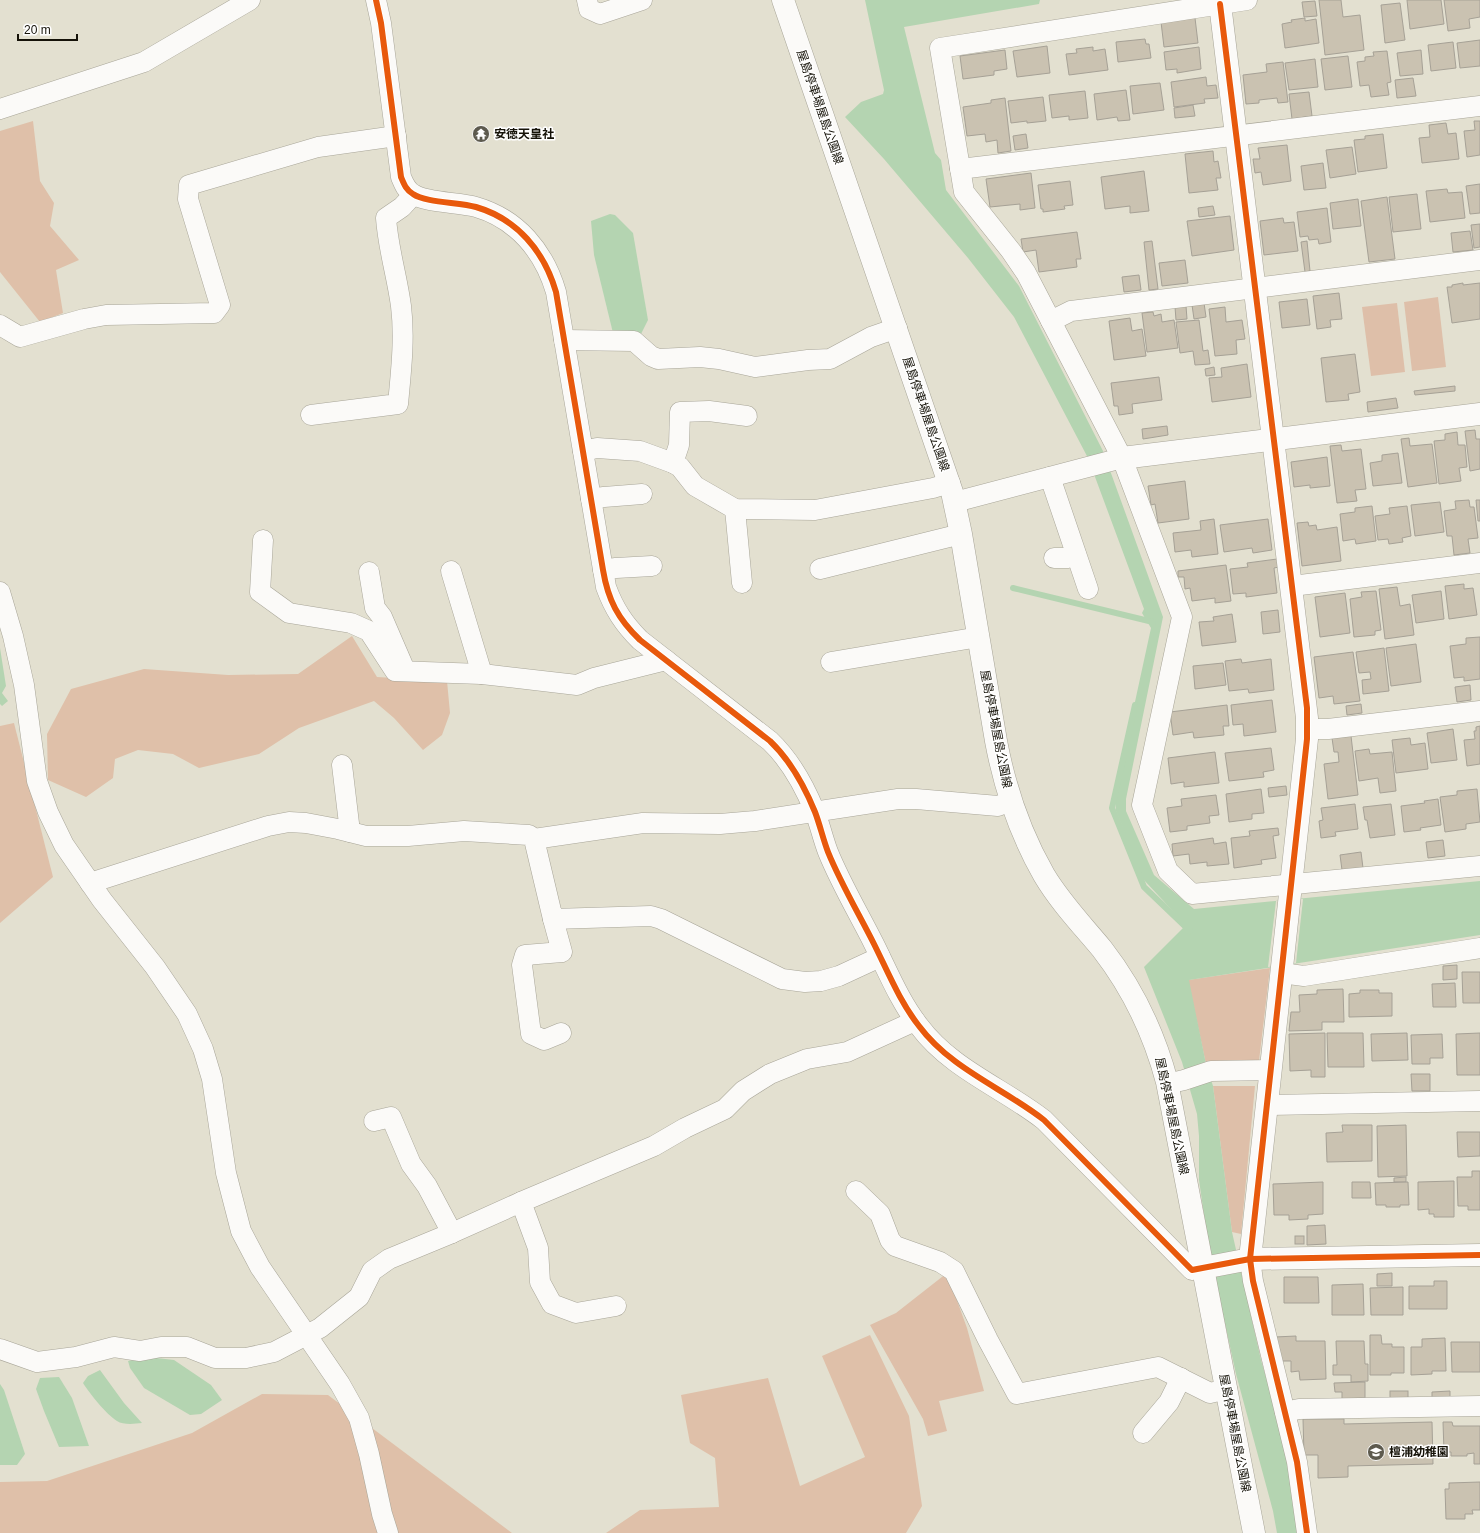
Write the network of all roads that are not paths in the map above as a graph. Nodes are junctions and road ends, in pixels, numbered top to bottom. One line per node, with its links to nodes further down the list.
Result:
1 (250, 0): 9 (street)
2 (376, 0): 10 (street)
3 (587, 0): 4 (street)
4 (642, 0)
5 (783, 0): 18 (street, 屋島停車場屋島公園線)
6 (1247, 0): 7 (street)
7 (1220, 4): 11 (street); 12 (street)
8 (1480, 106): 11 (street)
9 (0, 109)
10 (396, 136): 13 (street); 17 (street)
11 (1236, 136): 12 (street); 15 (street)
12 (960, 169): 16 (street)
13 (413, 195): 19 (street); 21 (street)
14 (1480, 260): 15 (street)
15 (1255, 288): 16 (street); 23 (street)
16 (1051, 321): 25 (street)
17 (0, 325)
18 (897, 328): 19 (street); 28 (street, 屋島停車場屋島公園線)
19 (564, 340): 24 (street)
20 (1480, 414): 23 (street)
21 (311, 415)
22 (747, 416): 26 (street)
23 (1274, 439): 25 (street); 43 (street)
24 (583, 451): 26 (street); 30 (street)
25 (1116, 459): 27 (street); 60 (street)
26 (673, 463): 31 (street)
27 (1050, 477): 28 (street); 34 (street)
28 (952, 493): 31 (street); 32 (street, 屋島停車場屋島公園線)
29 (642, 494): 30 (street)
30 (591, 499): 40 (street)
31 (735, 509): 42 (street)
32 (961, 534): 38 (street); 46 (street, 屋島停車場屋島公園線)
33 (263, 540): 49 (street)
34 (1076, 555): 35 (street); 44 (street)
35 (1054, 558)
36 (1480, 563): 43 (street)
37 (652, 566): 40 (street)
38 (820, 569)
39 (451, 570): 50 (street)
40 (603, 570): 47 (street)
41 (369, 572): 49 (street)
42 (742, 583)
43 (1292, 586): 52 (street)
44 (1088, 590)
45 (0, 592): 59 (street)
46 (979, 637): 48 (street); 54 (street, 屋島停車場屋島公園線)
47 (666, 660): 50 (street); 55 (street)
48 (830, 662)
49 (405, 671): 50 (street)
50 (482, 674)
51 (1480, 711): 52 (street)
52 (1308, 728): 60 (street)
53 (342, 765): 56 (street)
54 (1011, 801): 55 (street); 68 (street, 屋島停車場屋島公園線)
55 (815, 812): 57 (street); 63 (street)
56 (350, 832): 57 (street); 59 (street)
57 (534, 839): 61 (street)
58 (1480, 866): 60 (street)
59 (90, 883): 79 (street)
60 (1290, 892): 64 (street)
61 (552, 919): 63 (street); 66 (street)
62 (1480, 948): 64 (street)
63 (880, 957): 65 (street)
64 (1282, 969): 67 (street)
65 (915, 1021): 73 (street); 77 (street)
66 (560, 1033)
67 (1271, 1070): 68 (street); 70 (street)
68 (1176, 1082): 77 (street, 屋島停車場屋島公園線)
69 (1480, 1101): 70 (street)
70 (1267, 1105): 76 (street)
71 (374, 1121): 74 (street)
72 (856, 1191): 81 (street)
73 (521, 1202): 74 (street); 78 (street)
74 (452, 1233): 79 (street)
75 (1480, 1255): 76 (street)
76 (1250, 1259): 77 (street); 84 (street)
77 (1203, 1268): 82 (street, 屋島停車場屋島公園線)
78 (616, 1306)
79 (306, 1334): 80 (street); 86 (street)
80 (0, 1349)
81 (1181, 1378): 82 (street); 85 (street)
82 (1227, 1389): 87 (street, 屋島停車場屋島公園線)
83 (1480, 1406): 84 (street)
84 (1285, 1412): 88 (street)
85 (1143, 1433)
86 (388, 1533)
87 (1254, 1533)
88 (1307, 1533)

